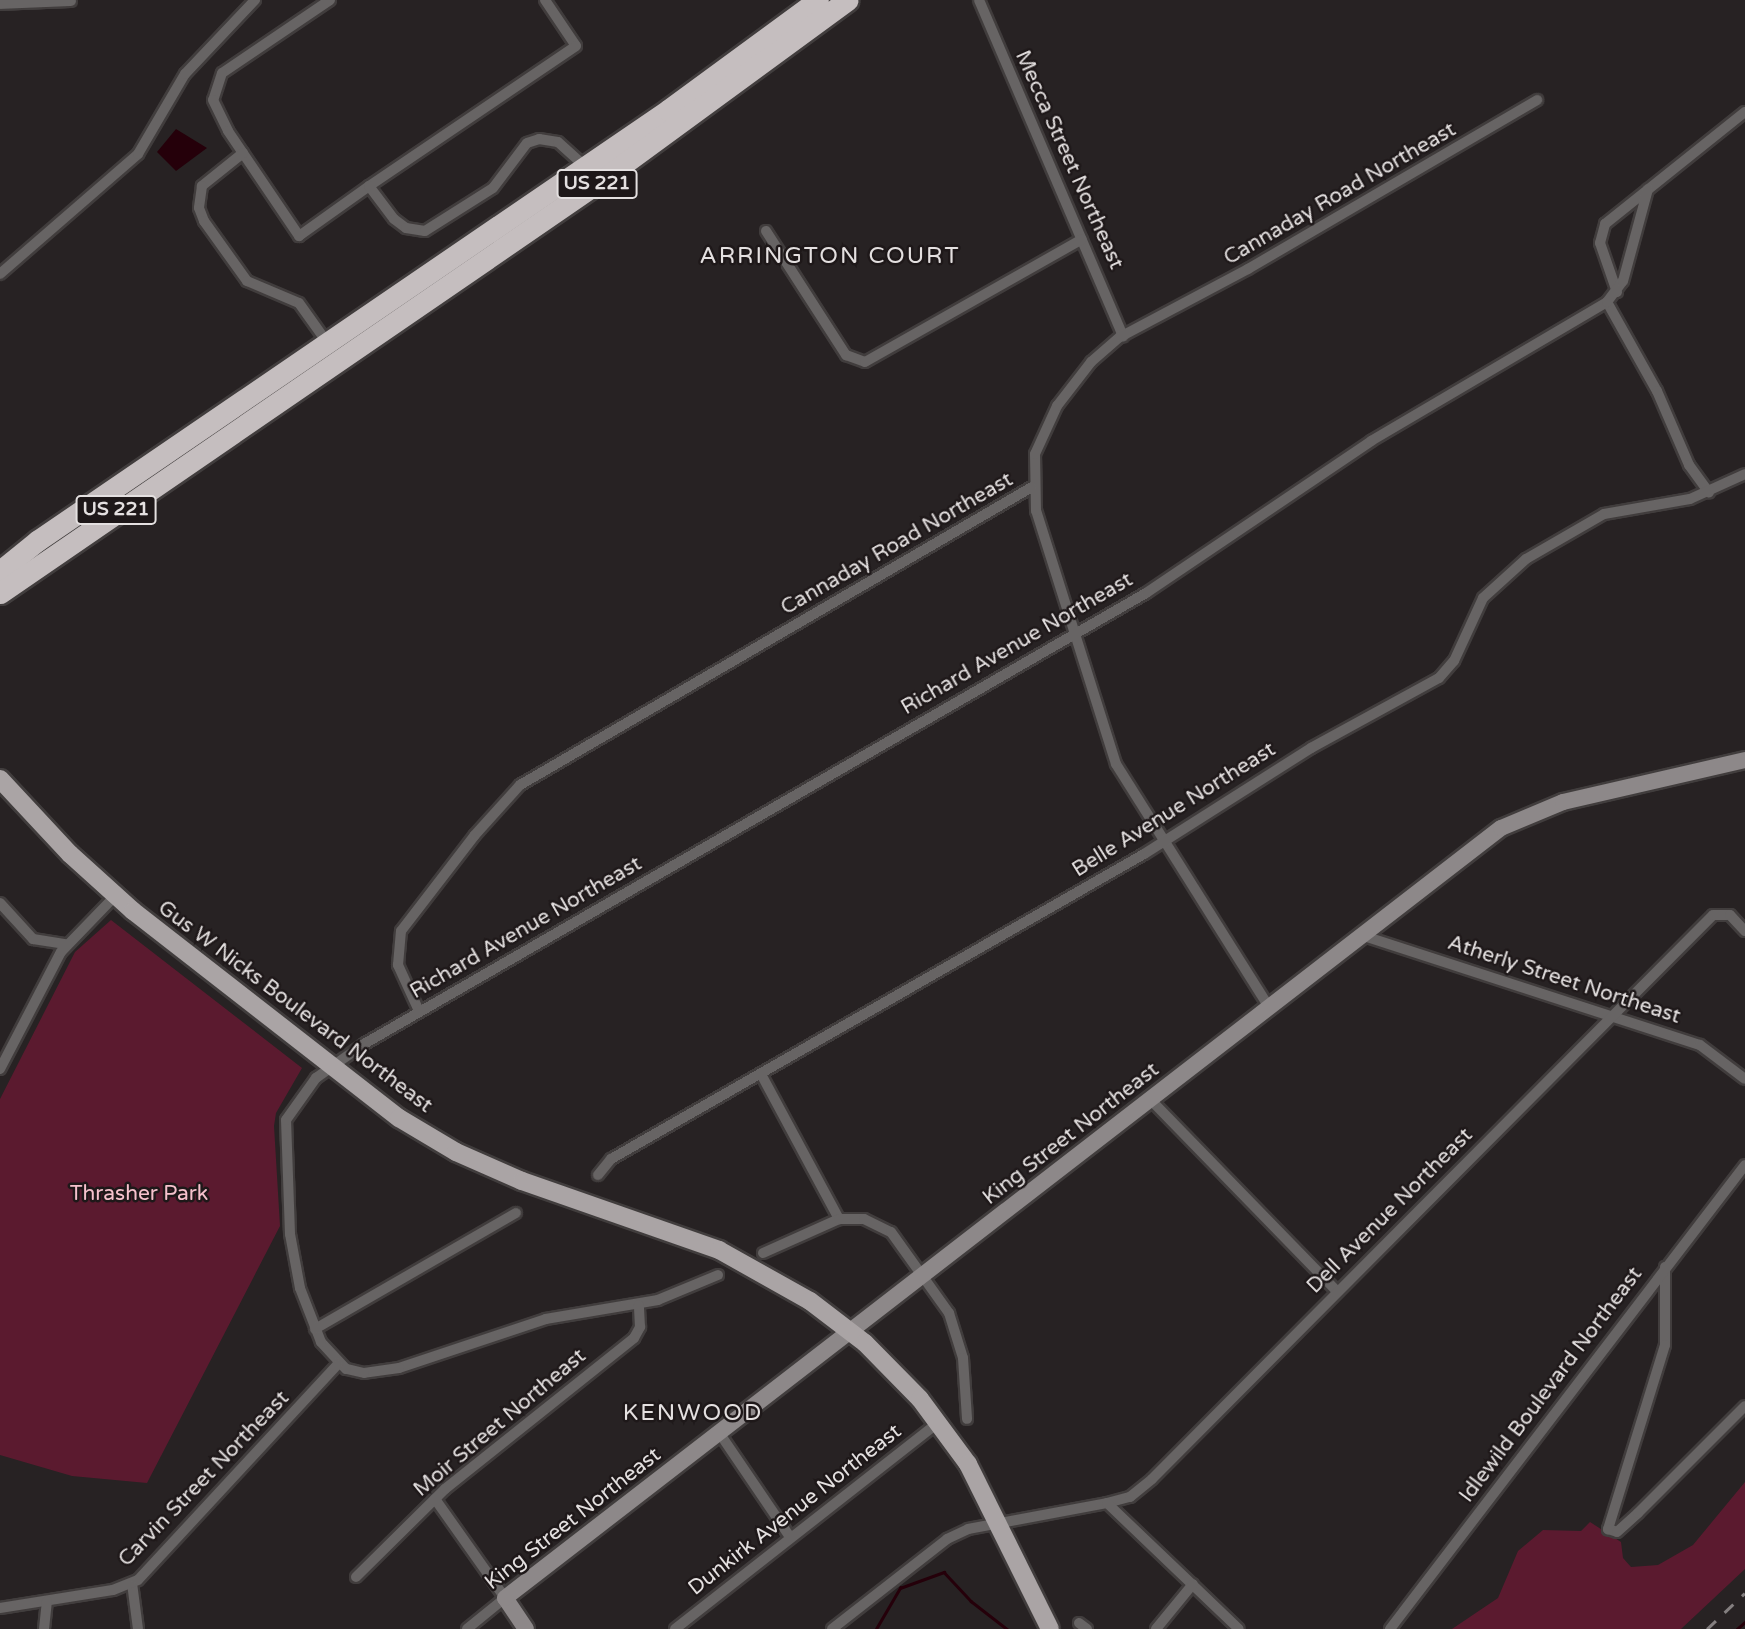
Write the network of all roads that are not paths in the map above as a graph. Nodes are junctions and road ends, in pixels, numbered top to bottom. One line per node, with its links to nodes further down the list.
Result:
1 (255, 0): 17 (street)
2 (330, 0): 11 (street)
3 (545, 0): 13 (street)
4 (818, 0): 12 (highway, US 221)
5 (848, 0): 12 (highway, US 221)
6 (979, 0): 16 (street, Mecca Street Northeast)
7 (71, 1): 8 (street)
8 (0, 5)
9 (1537, 100): 20 (street, Cannaday Road Northeast)
10 (1745, 112): 14 (street)
11 (243, 153): 13 (street); 21 (street)
12 (593, 174): 13 (street); 21 (highway, US 221)
13 (369, 186)
14 (1648, 189): 18 (street, Richard Avenue Northeast); 18 (street)
15 (766, 231): 16 (street)
16 (1082, 239): 20 (street, Mecca Street Northeast)
17 (0, 274)
18 (1617, 292): 19 (street, Richard Avenue Northeast)
19 (1607, 302): 24 (street); 27 (street, Richard Avenue Northeast)
20 (1124, 336): 23 (street, Cannaday Road Northeast)
21 (334, 351): 25 (highway, US 221); 26 (highway, US 221)
22 (1745, 474): 24 (street, Belle Avenue Northeast)
23 (1032, 487): 27 (street); 39 (street, Cannaday Road Northeast)
24 (1709, 493): 30 (street, Belle Avenue Northeast)
25 (0, 571)
26 (0, 593)
27 (1075, 633): 30 (street); 39 (street, Richard Avenue Northeast)
28 (1745, 760): 36 (street, King Street Northeast)
29 (0, 779): 31 (main road, Gus W Nicks Boulevard Northeast)
30 (1164, 841): 38 (street); 43 (street, Belle Avenue Northeast)
31 (115, 896): 37 (street); 41 (main road, Gus W Nicks Boulevard Northeast)
32 (0, 903): 33 (street)
33 (9, 915): 34 (street); 37 (street)
34 (0, 925)
35 (1745, 931): 40 (street, Dell Avenue Northeast)
36 (1362, 935): 38 (street, King Street Northeast); 40 (street, Atherly Street Northeast)
37 (66, 944): 42 (street)
38 (1269, 1007): 45 (street, King Street Northeast)
39 (419, 1011): 41 (street, Richard Avenue Northeast)
40 (1612, 1016): 44 (street, Atherly Street Northeast); 54 (street, Dell Avenue Northeast)
41 (331, 1066): 56 (street, Richard Avenue Northeast); 57 (main road, Gus W Nicks Boulevard Northeast)
42 (0, 1069)
43 (761, 1074): 47 (street, Belle Avenue Northeast); 49 (street)
44 (1745, 1079)
45 (1150, 1099): 52 (street, King Street Northeast); 54 (street)
46 (1745, 1165): 51 (street, Idlewild Boulevard Northeast)
47 (598, 1175)
48 (516, 1213): 56 (street)
49 (839, 1219): 50 (street); 52 (street)
50 (763, 1253)
51 (1665, 1268): 59 (street); 82 (street, Idlewild Boulevard Northeast)
52 (925, 1274): 57 (street, King Street Northeast); 60 (street)
53 (718, 1275): 55 (street)
54 (1337, 1291): 64 (street, Dell Avenue Northeast)
55 (639, 1305): 58 (street); 63 (street, Moir Street Northeast)
56 (315, 1329): 58 (street, Richard Avenue Northeast)
57 (849, 1331): 61 (main road, Gus W Nicks Boulevard Northeast); 62 (street, King Street Northeast)
58 (338, 1364): 68 (street, Carvin Street Northeast)
59 (1745, 1406)
60 (967, 1419)
61 (939, 1422): 65 (main road, Gus W Nicks Boulevard Northeast); 66 (street, Dunkirk Avenue Northeast)
62 (718, 1431): 66 (street); 70 (street, King Street Northeast)
63 (435, 1499): 67 (street, Moir Street Northeast); 70 (street)
64 (1107, 1503): 65 (street); 69 (street)
65 (1000, 1521): 73 (main road, Gus W Nicks Boulevard Northeast); 79 (street)
66 (790, 1537): 78 (street, Dunkirk Avenue Northeast)
67 (356, 1577)
68 (132, 1583): 71 (street, Carvin Street Northeast); 75 (street)
69 (1193, 1584): 80 (street); 81 (street)
70 (505, 1598): 76 (street, King Street Northeast); 77 (street)
71 (47, 1601): 72 (street, Carvin Street Northeast); 74 (street)
72 (0, 1608)
73 (1048, 1625)
74 (44, 1629)
75 (138, 1629)
76 (467, 1629)
77 (526, 1629)
78 (675, 1629)
79 (832, 1629)
80 (1156, 1629)
81 (1238, 1629)
82 (1390, 1629)

